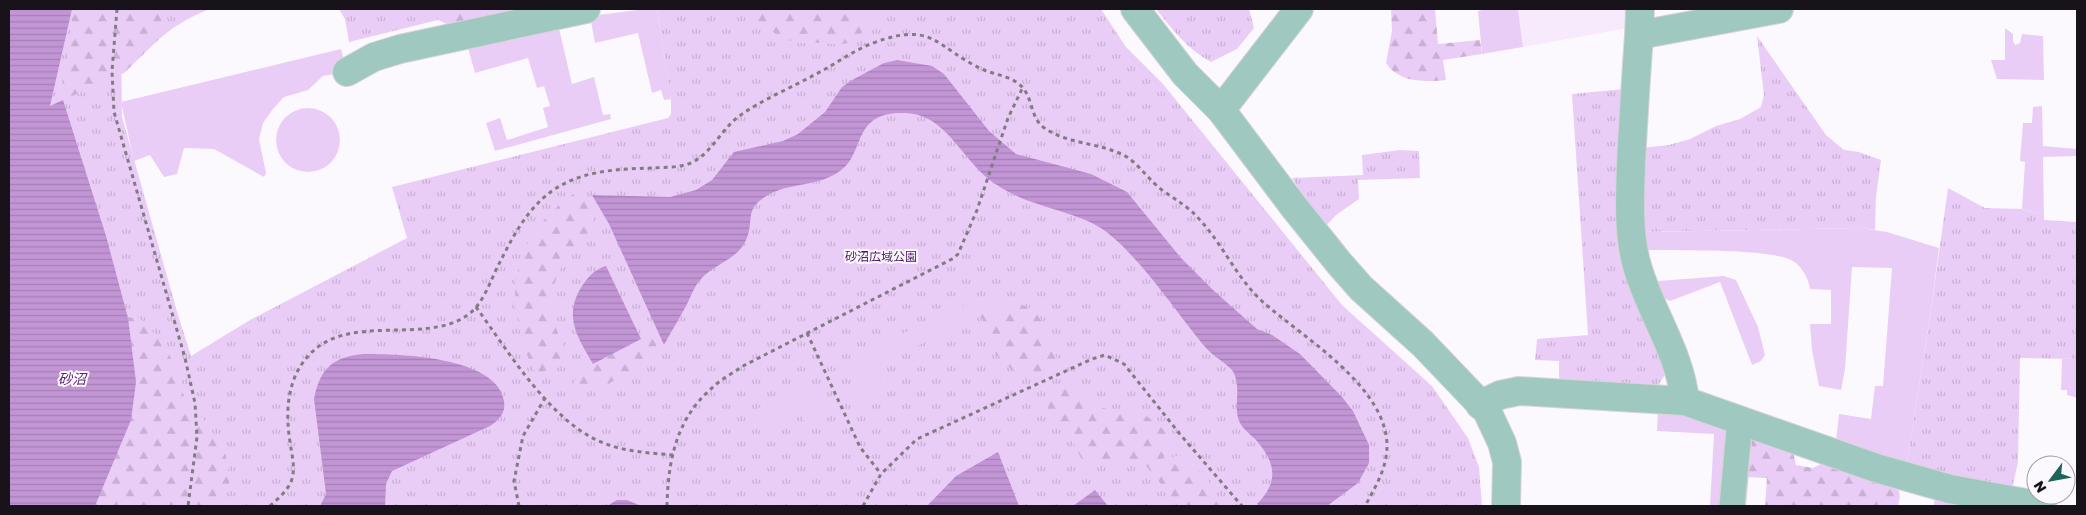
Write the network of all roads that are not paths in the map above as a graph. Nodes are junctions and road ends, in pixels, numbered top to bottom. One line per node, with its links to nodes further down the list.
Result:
1 (586, 9): 6 (street)
2 (1135, 9): 7 (street)
3 (1300, 9): 7 (street)
4 (1779, 9): 5 (street)
5 (1639, 22): 8 (street)
6 (347, 72)
7 (1221, 110): 9 (street)
8 (1685, 401): 9 (street); 10 (street)
9 (1480, 405): 11 (street)
10 (1740, 420): 12 (lane); 13 (street)
11 (1506, 506)
12 (1732, 506)
13 (2042, 506)

